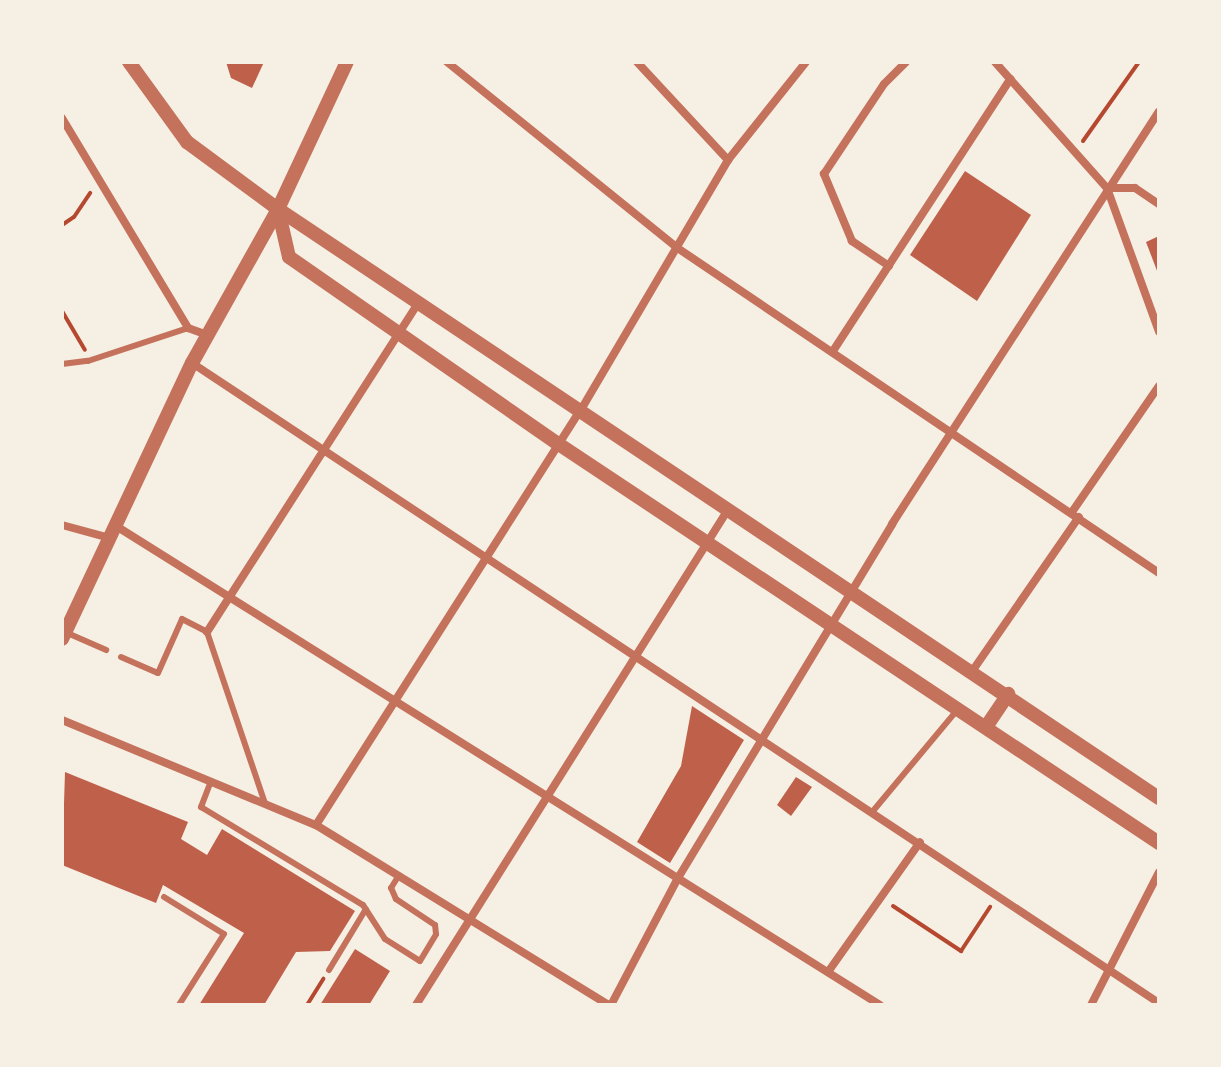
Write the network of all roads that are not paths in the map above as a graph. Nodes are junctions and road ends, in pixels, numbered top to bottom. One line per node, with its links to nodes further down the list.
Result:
1 (129, 62): 14 (street)
2 (347, 62): 14 (street)
3 (447, 62): 15 (street)
4 (637, 62): 11 (street)
5 (806, 62): 11 (street)
6 (906, 62): 16 (street)
7 (995, 62): 8 (street)
8 (1010, 79): 12 (street); 16 (street)
9 (1159, 112): 12 (street)
10 (62, 118): 18 (street)
11 (728, 160): 15 (street)
12 (1107, 188): 13 (street); 20 (street); 27 (street)
13 (1159, 204)
14 (278, 209): 17 (street); 19 (street); 21 (street)
15 (676, 247): 22 (street); 26 (street)
16 (889, 266): 22 (street)
17 (420, 302): 19 (street); 26 (street)
18 (188, 328): 21 (street); 24 (lane)
19 (400, 331): 28 (street); 29 (street)
20 (1159, 332)
21 (207, 335): 23 (street)
22 (833, 351): 27 (street)
23 (192, 363): 29 (street); 33 (street)
24 (62, 364)
25 (1159, 386): 31 (street)
26 (582, 408): 28 (street); 30 (street)
27 (950, 430): 31 (street); 37 (street)
28 (557, 443): 34 (street); 35 (street)
29 (323, 449): 35 (street); 38 (street)
30 (730, 507): 34 (street); 37 (street)
31 (1076, 514): 36 (street); 45 (street)
32 (62, 525): 33 (street)
33 (114, 532): 38 (street); 41 (street)
34 (710, 542): 39 (street); 44 (street)
35 (485, 556): 44 (street); 47 (street)
36 (1159, 573)
37 (851, 591): 39 (street); 45 (street)
38 (231, 593): 40 (street); 47 (street)
39 (832, 624): 48 (street); 51 (street)
40 (207, 632): 43 (lane); 55 (lane)
41 (64, 636): 42 (lane)
42 (106, 650)
43 (121, 657)
44 (638, 658): 51 (street); 53 (street)
45 (973, 670): 46 (street)
46 (1008, 694): 50 (street); 54 (street)
47 (394, 698): 53 (street); 57 (street)
48 (958, 708): 50 (street); 56 (lane)
49 (62, 720): 52 (street)
50 (986, 727): 59 (street)
51 (762, 736): 56 (street); 62 (street)
52 (211, 781): 55 (street); 64 (lane)
53 (550, 797): 62 (street); 65 (street)
54 (1159, 798)
55 (265, 803): 57 (street)
56 (873, 811): 58 (street)
57 (316, 825): 61 (street)
58 (920, 842): 67 (street); 68 (street)
59 (1159, 843)
60 (1159, 872): 67 (street)
61 (399, 875): 64 (lane); 65 (street)
62 (678, 878): 68 (street); 72 (street)
63 (164, 897): 70 (lane)
64 (366, 909): 66 (lane)
65 (471, 920): 71 (street); 72 (street)
66 (329, 970)
67 (1109, 970): 69 (street); 74 (street)
68 (828, 972): 73 (street)
69 (1159, 1003)
70 (179, 1005)
71 (416, 1005)
72 (610, 1005)
73 (880, 1005)
74 (1091, 1005)

